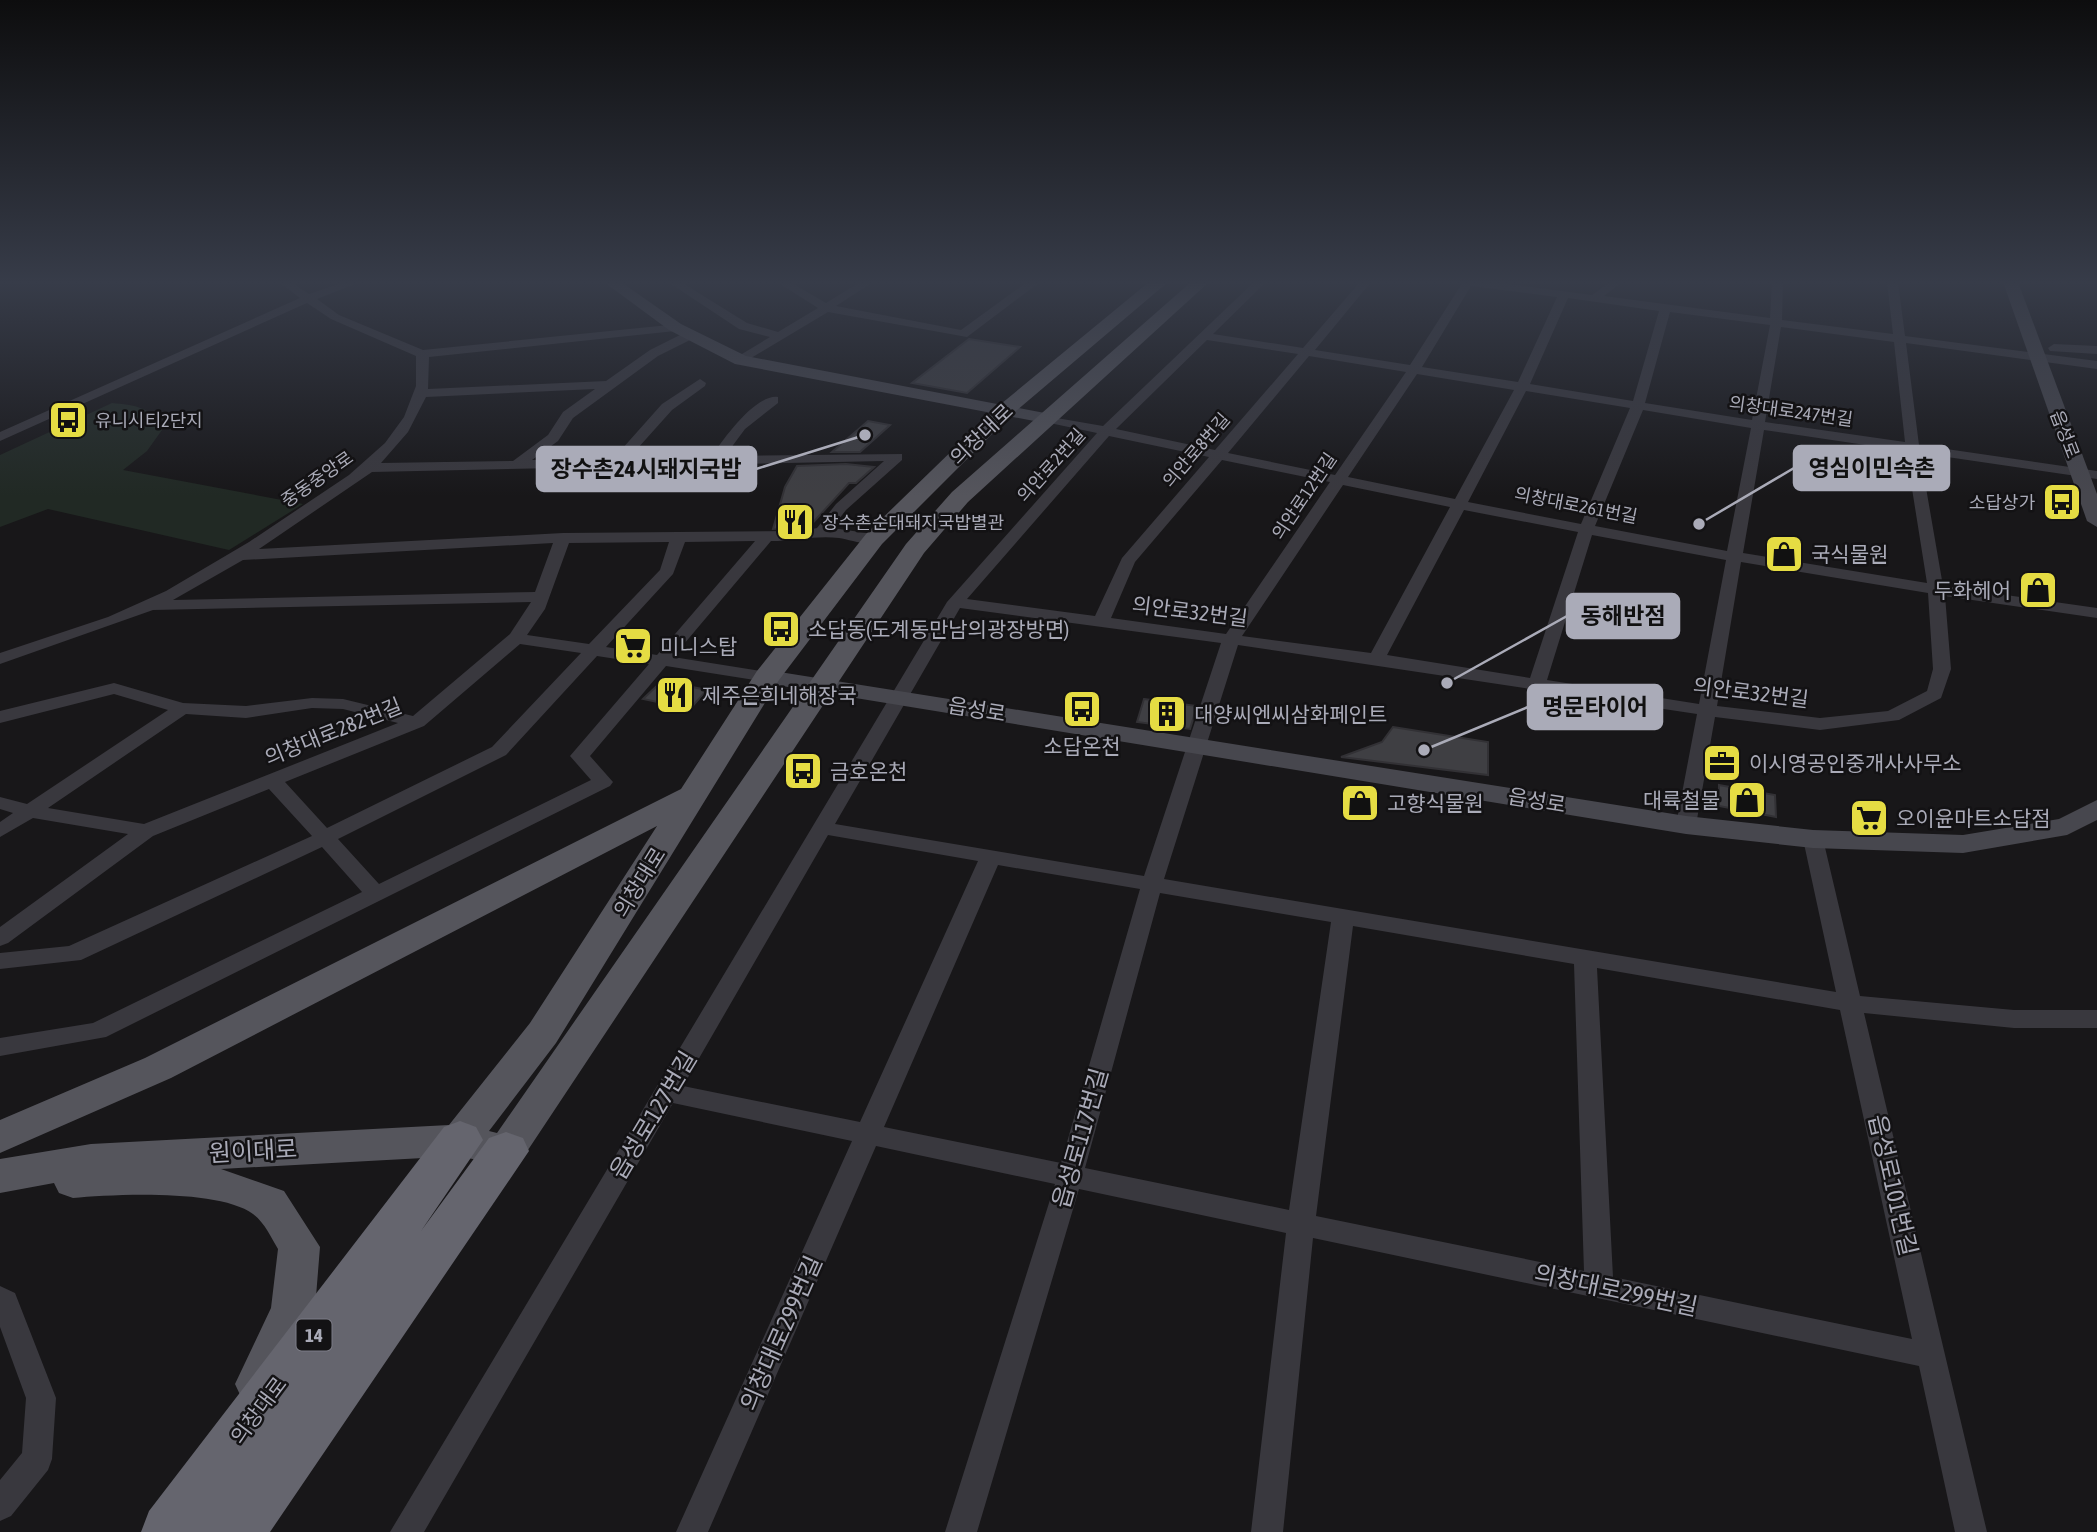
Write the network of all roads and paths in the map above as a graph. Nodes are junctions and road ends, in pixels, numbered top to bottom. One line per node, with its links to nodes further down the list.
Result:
1 (186, 353): 32 (street)
2 (428, 353): 18 (street)
3 (655, 353): 23 (street)
4 (728, 353): 19 (main road)
5 (752, 353): 19 (street)
6 (1073, 353): 28 (main road, 의창대로 / 14)
7 (1122, 353): 29 (main road, 의창대로 / 14)
8 (1188, 353): 31 (street, 의안로2번길)
9 (1304, 353): 34 (street, 의안로8번길)
10 (1327, 353): 21 (street, 의창대로247번길)
11 (1424, 353): 21 (street, 의안로12번길)
12 (1537, 353): 24 (street)
13 (1652, 353): 27 (street)
14 (1771, 353): 30 (street)
15 (1903, 353): 33 (street, 의안로32번길)
16 (2034, 353): 39 (main road, 읍성로)
17 (2037, 353): 20 (street)
18 (422, 354): 25 (street, 중동중앙로)
19 (741, 360): 28 (main road)
20 (2097, 365)
21 (1414, 369): 24 (street, 의창대로247번길); 40 (street, 의안로12번길)
22 (700, 383): 36 (street)
23 (611, 385): 25 (street); 37 (street)
24 (1522, 387): 27 (street, 의창대로247번길); 41 (street)
25 (420, 393): 38 (street, 중동중앙로)
26 (774, 400): 35 (street)
27 (1638, 406): 30 (street, 의창대로247번길); 43 (street)
28 (1003, 412): 29 (main road); 48 (main road, 의창대로 / 14)
29 (1050, 419): 31 (street, 의창대로261번길); 65 (main road, 의창대로 / 14)
30 (1758, 425): 33 (street, 의창대로247번길); 50 (street)
31 (1107, 431): 34 (street, 의창대로261번길); 53 (street, 의안로2번길)
32 (0, 437)
33 (1912, 446): 39 (street, 의창대로247번길); 51 (street, 의안로32번길)
34 (1217, 455): 40 (street, 의창대로261번길); 56 (street, 의안로8번길)
35 (715, 461): 36 (street); 44 (street)
36 (618, 462): 37 (street)
37 (515, 466): 38 (street)
38 (367, 468): 49 (street, 중동중앙로)
39 (2088, 473): 42 (main road, 읍성로)
40 (1337, 479): 41 (street, 의창대로261번길); 58 (street, 의안로12번길)
41 (1458, 503): 43 (street, 의창대로261번길); 61 (street)
42 (2097, 521)
43 (1587, 527): 50 (street, 의창대로261번길); 64 (street)
44 (821, 531): 45 (street); 48 (street)
45 (769, 534): 46 (street); 62 (street)
46 (679, 536): 47 (street); 59 (street)
47 (563, 538): 49 (street); 52 (street, 의창대로282번길)
48 (874, 539): 63 (main road, 의창대로 / 14)
49 (240, 555): 54 (street, 중동중앙로)
50 (1735, 555): 51 (street, 의창대로261번길); 68 (street)
51 (1936, 592): 55 (street, 의창대로261번길); 68 (street, 의안로32번길)
52 (541, 597): 54 (street, 중동중앙로); 57 (street, 의창대로282번길)
53 (955, 602): 56 (street, 의안로32번길); 66 (street, 의안로2번길)
54 (149, 606): 60 (street, 중동중앙로)
55 (2097, 613)
56 (1101, 622): 58 (street, 의안로32번길)
57 (516, 638): 59 (street); 70 (street, 의창대로282번길)
58 (1231, 639): 61 (street, 의안로32번길); 71 (street, 의안로12번길)
59 (595, 650): 62 (street); 81 (street)
60 (0, 659)
61 (1376, 659): 64 (street, 의안로32번길)
62 (660, 660): 63 (street); 85 (street)
63 (767, 677): 65 (main road, 읍성로); 73 (main road, 의창대로 / 14)
64 (1537, 684): 68 (street, 의안로32번길)
65 (822, 686): 66 (main road, 읍성로); 96 (main road, 의창대로 / 14)
66 (900, 697): 71 (main road, 읍성로); 78 (street, 읍성로127번길)
67 (182, 708): 69 (street); 70 (street); 76 (street)
68 (1705, 710): 77 (street)
69 (0, 717)
70 (417, 722): 72 (street, 의창대로282번길)
71 (1200, 744): 77 (main road, 읍성로); 84 (street, 읍성로117번길)
72 (272, 780): 80 (street, 의창대로282번길); 81 (street)
73 (695, 794): 95 (main road); 96 (main road, 의창대로 / 14)
74 (0, 803): 76 (street)
75 (2097, 808): 82 (main road, 읍성로)
76 (31, 811): 79 (street); 80 (street)
77 (1686, 825): 82 (main road, 읍성로)
78 (823, 828): 83 (street); 93 (street, 읍성로127번길)
79 (0, 831)
80 (146, 831): 87 (street, 의창대로282번길)
81 (324, 838): 85 (street); 89 (street)
82 (1813, 839): 90 (street, 읍성로101번길)
83 (991, 856): 84 (street); 94 (street)
84 (1152, 884): 86 (street); 97 (street, 읍성로117번길)
85 (376, 894): 92 (street)
86 (1343, 916): 88 (street); 100 (street)
87 (0, 938)
88 (1585, 958): 90 (street); 101 (street)
89 (0, 961)
90 (1850, 1003): 91 (street); 103 (street, 읍성로101번길)
91 (2097, 1019)
92 (0, 1047)
93 (667, 1091): 94 (street, 의창대로299번길); 108 (street, 읍성로127번길)
94 (869, 1134): 97 (street, 의창대로299번길); 109 (street, 의창대로299번길)
95 (0, 1137)
96 (483, 1145): 98 (main road, 원이대로); 104 (highway, 의창대로 / 14); 107 (highway, 의창대로 / 14)
97 (1070, 1175): 100 (street, 의창대로299번길); 110 (street, 읍성로117번길)
98 (0, 1176)
99 (0, 1190): 104 (main road)
100 (1301, 1224): 101 (street, 의창대로299번길); 111 (street)
101 (1599, 1287): 103 (street, 의창대로299번길)
102 (0, 1298): 105 (street)
103 (1932, 1356): 112 (street, 읍성로101번길)
104 (224, 1456): 106 (highway, 의창대로 / 14)
105 (0, 1505)
106 (170, 1532)
107 (235, 1532)
108 (406, 1532)
109 (692, 1532)
110 (961, 1532)
111 (1268, 1532)
112 (1971, 1532)

